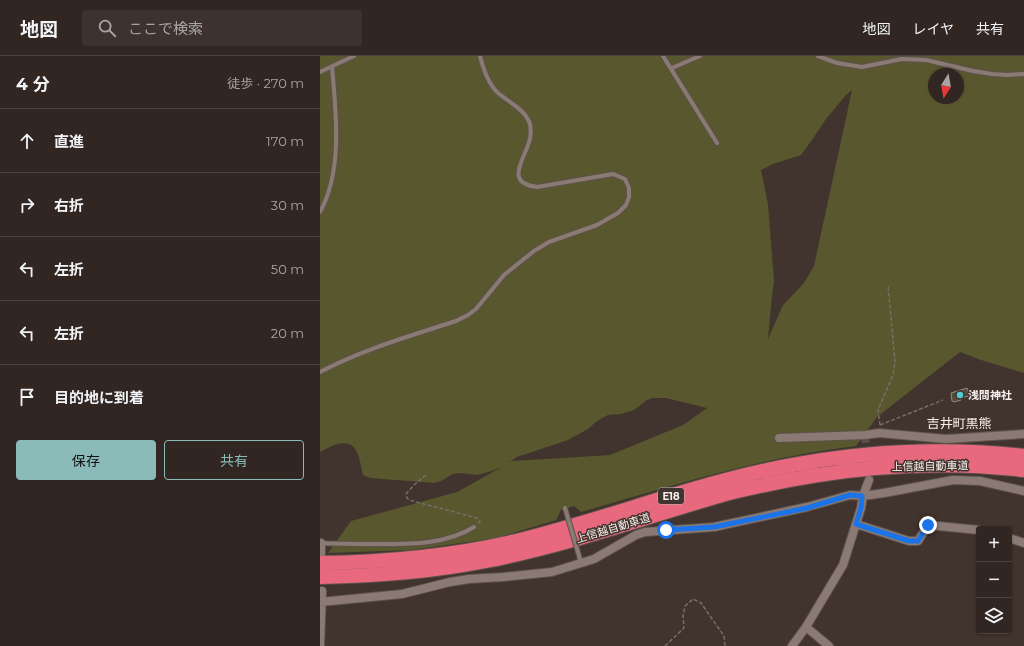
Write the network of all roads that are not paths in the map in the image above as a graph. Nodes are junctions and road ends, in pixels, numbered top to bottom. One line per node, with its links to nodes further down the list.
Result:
1 (354, 56): 6 (lane)
2 (480, 56): 12 (lane)
3 (663, 56): 7 (lane)
4 (700, 56): 7 (lane)
5 (818, 56): 9 (lane)
6 (332, 67): 8 (lane); 11 (lane)
7 (672, 68): 10 (lane)
8 (320, 72)
9 (1024, 74)
10 (717, 143)
11 (320, 212)
12 (320, 372)
13 (1024, 434): 14 (street)
14 (779, 438)
15 (1024, 456): 27 (highway, 上信越自動車道 / E18)
16 (1024, 470): 29 (highway, 上信越自動車道 / E18)
17 (868, 480): 19 (street)
18 (1024, 491): 19 (street)
19 (862, 496): 21 (street); 28 (street)
20 (565, 508): 28 (lane, bridge)
21 (856, 524): 23 (street); 32 (street)
22 (474, 527): 25 (lane)
23 (976, 530)
24 (1012, 539): 26 (street)
25 (321, 543): 27 (street)
26 (1024, 543)
27 (321, 558)
28 (581, 561): 31 (street)
29 (320, 577)
30 (322, 591): 31 (street)
31 (321, 606): 33 (street)
32 (806, 627): 34 (street); 35 (street)
33 (320, 646)
34 (792, 646)
35 (829, 646)

